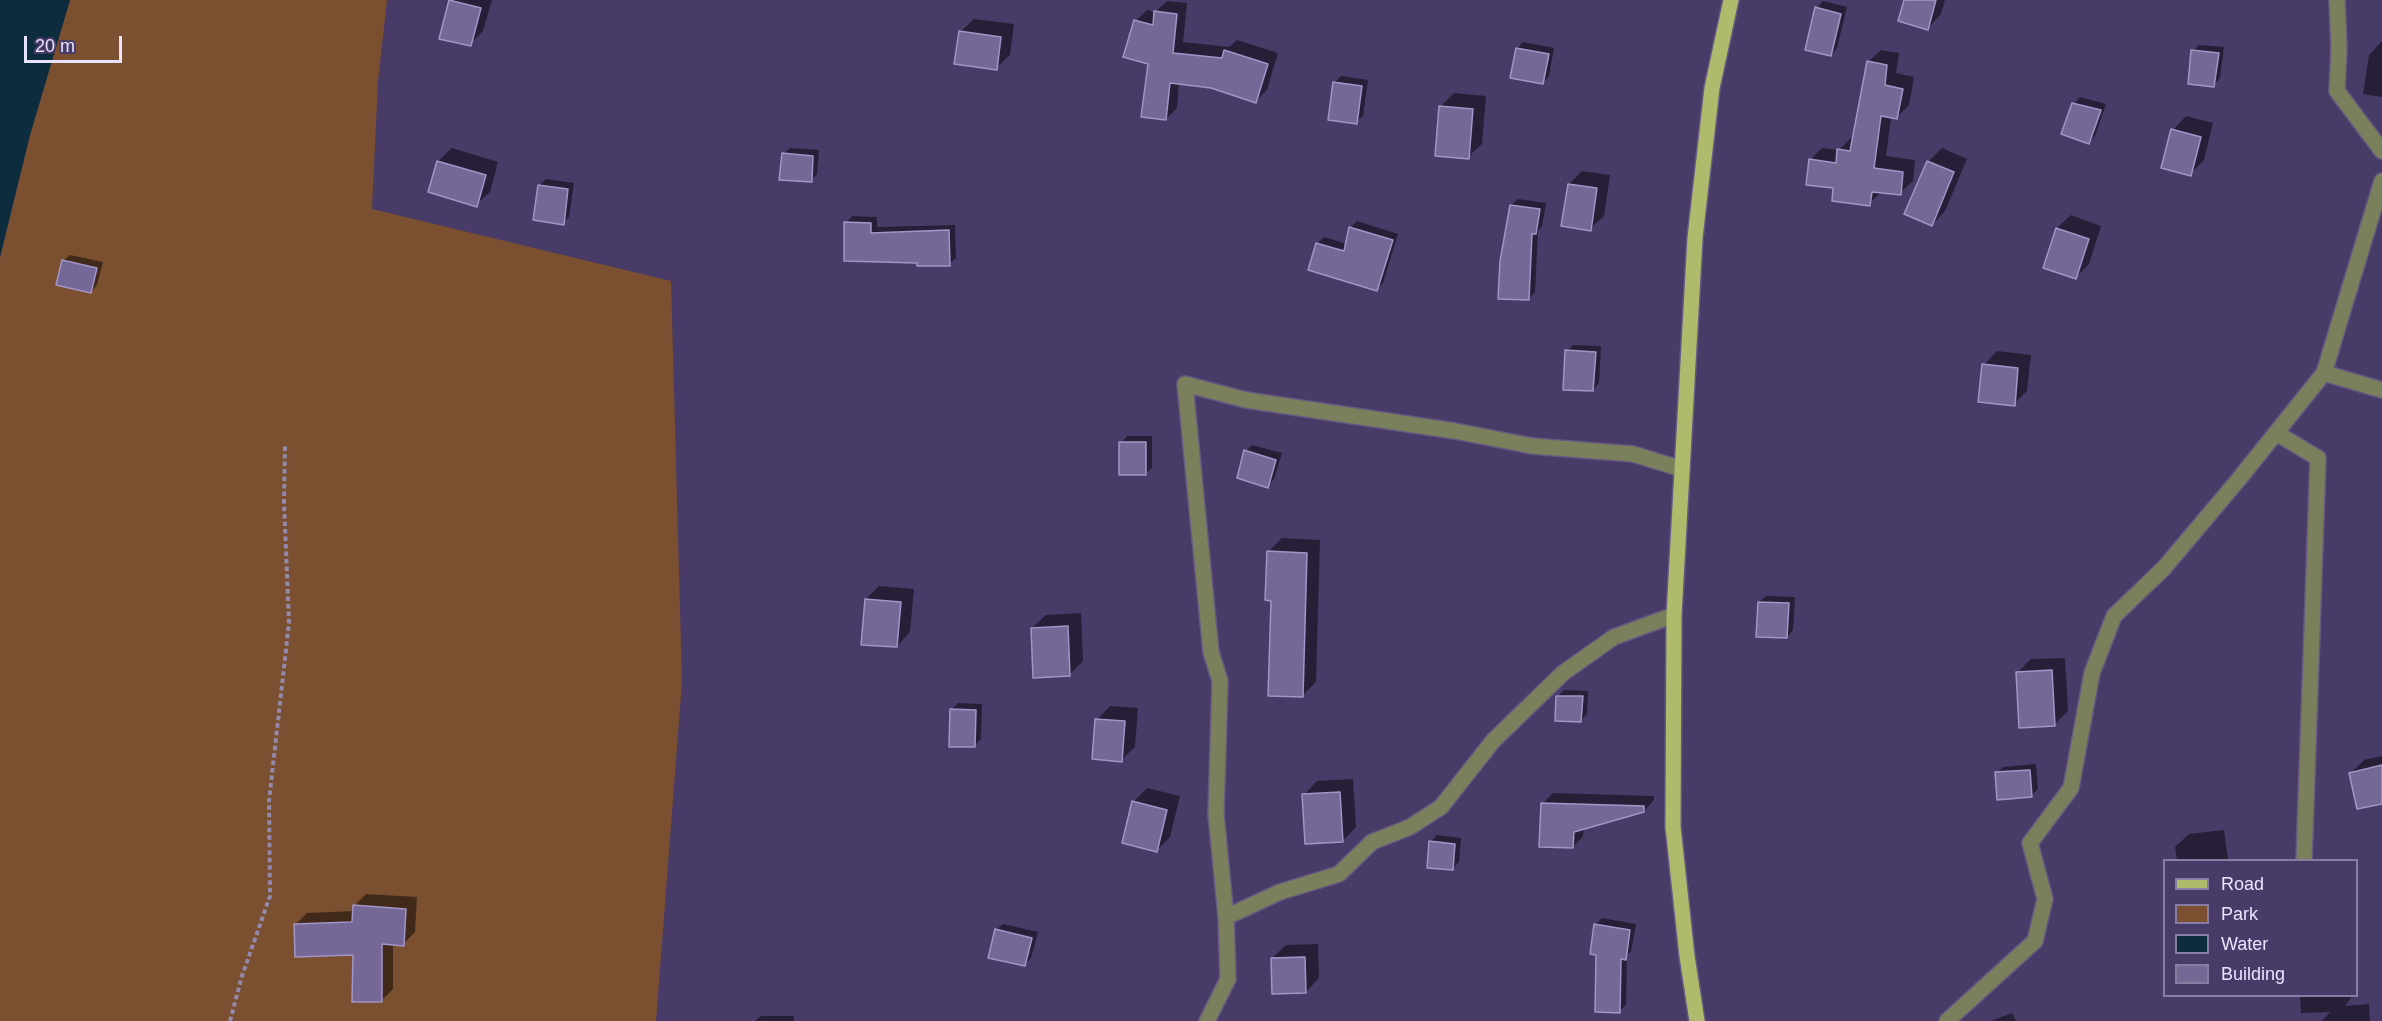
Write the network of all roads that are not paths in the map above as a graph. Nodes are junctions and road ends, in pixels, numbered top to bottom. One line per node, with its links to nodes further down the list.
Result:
1 (1731, 0): 8 (main road)
2 (2337, 0): 3 (street)
3 (2382, 152)
4 (2382, 181): 5 (street)
5 (2324, 373): 6 (street); 7 (street)
6 (2382, 390)
7 (2276, 433): 10 (street); 14 (street)
8 (1682, 469): 9 (main road); 11 (street)
9 (1674, 615): 11 (street); 13 (main road)
10 (2304, 859)
11 (1226, 917): 12 (street)
12 (1207, 1021)
13 (1697, 1021)
14 (1947, 1021)

